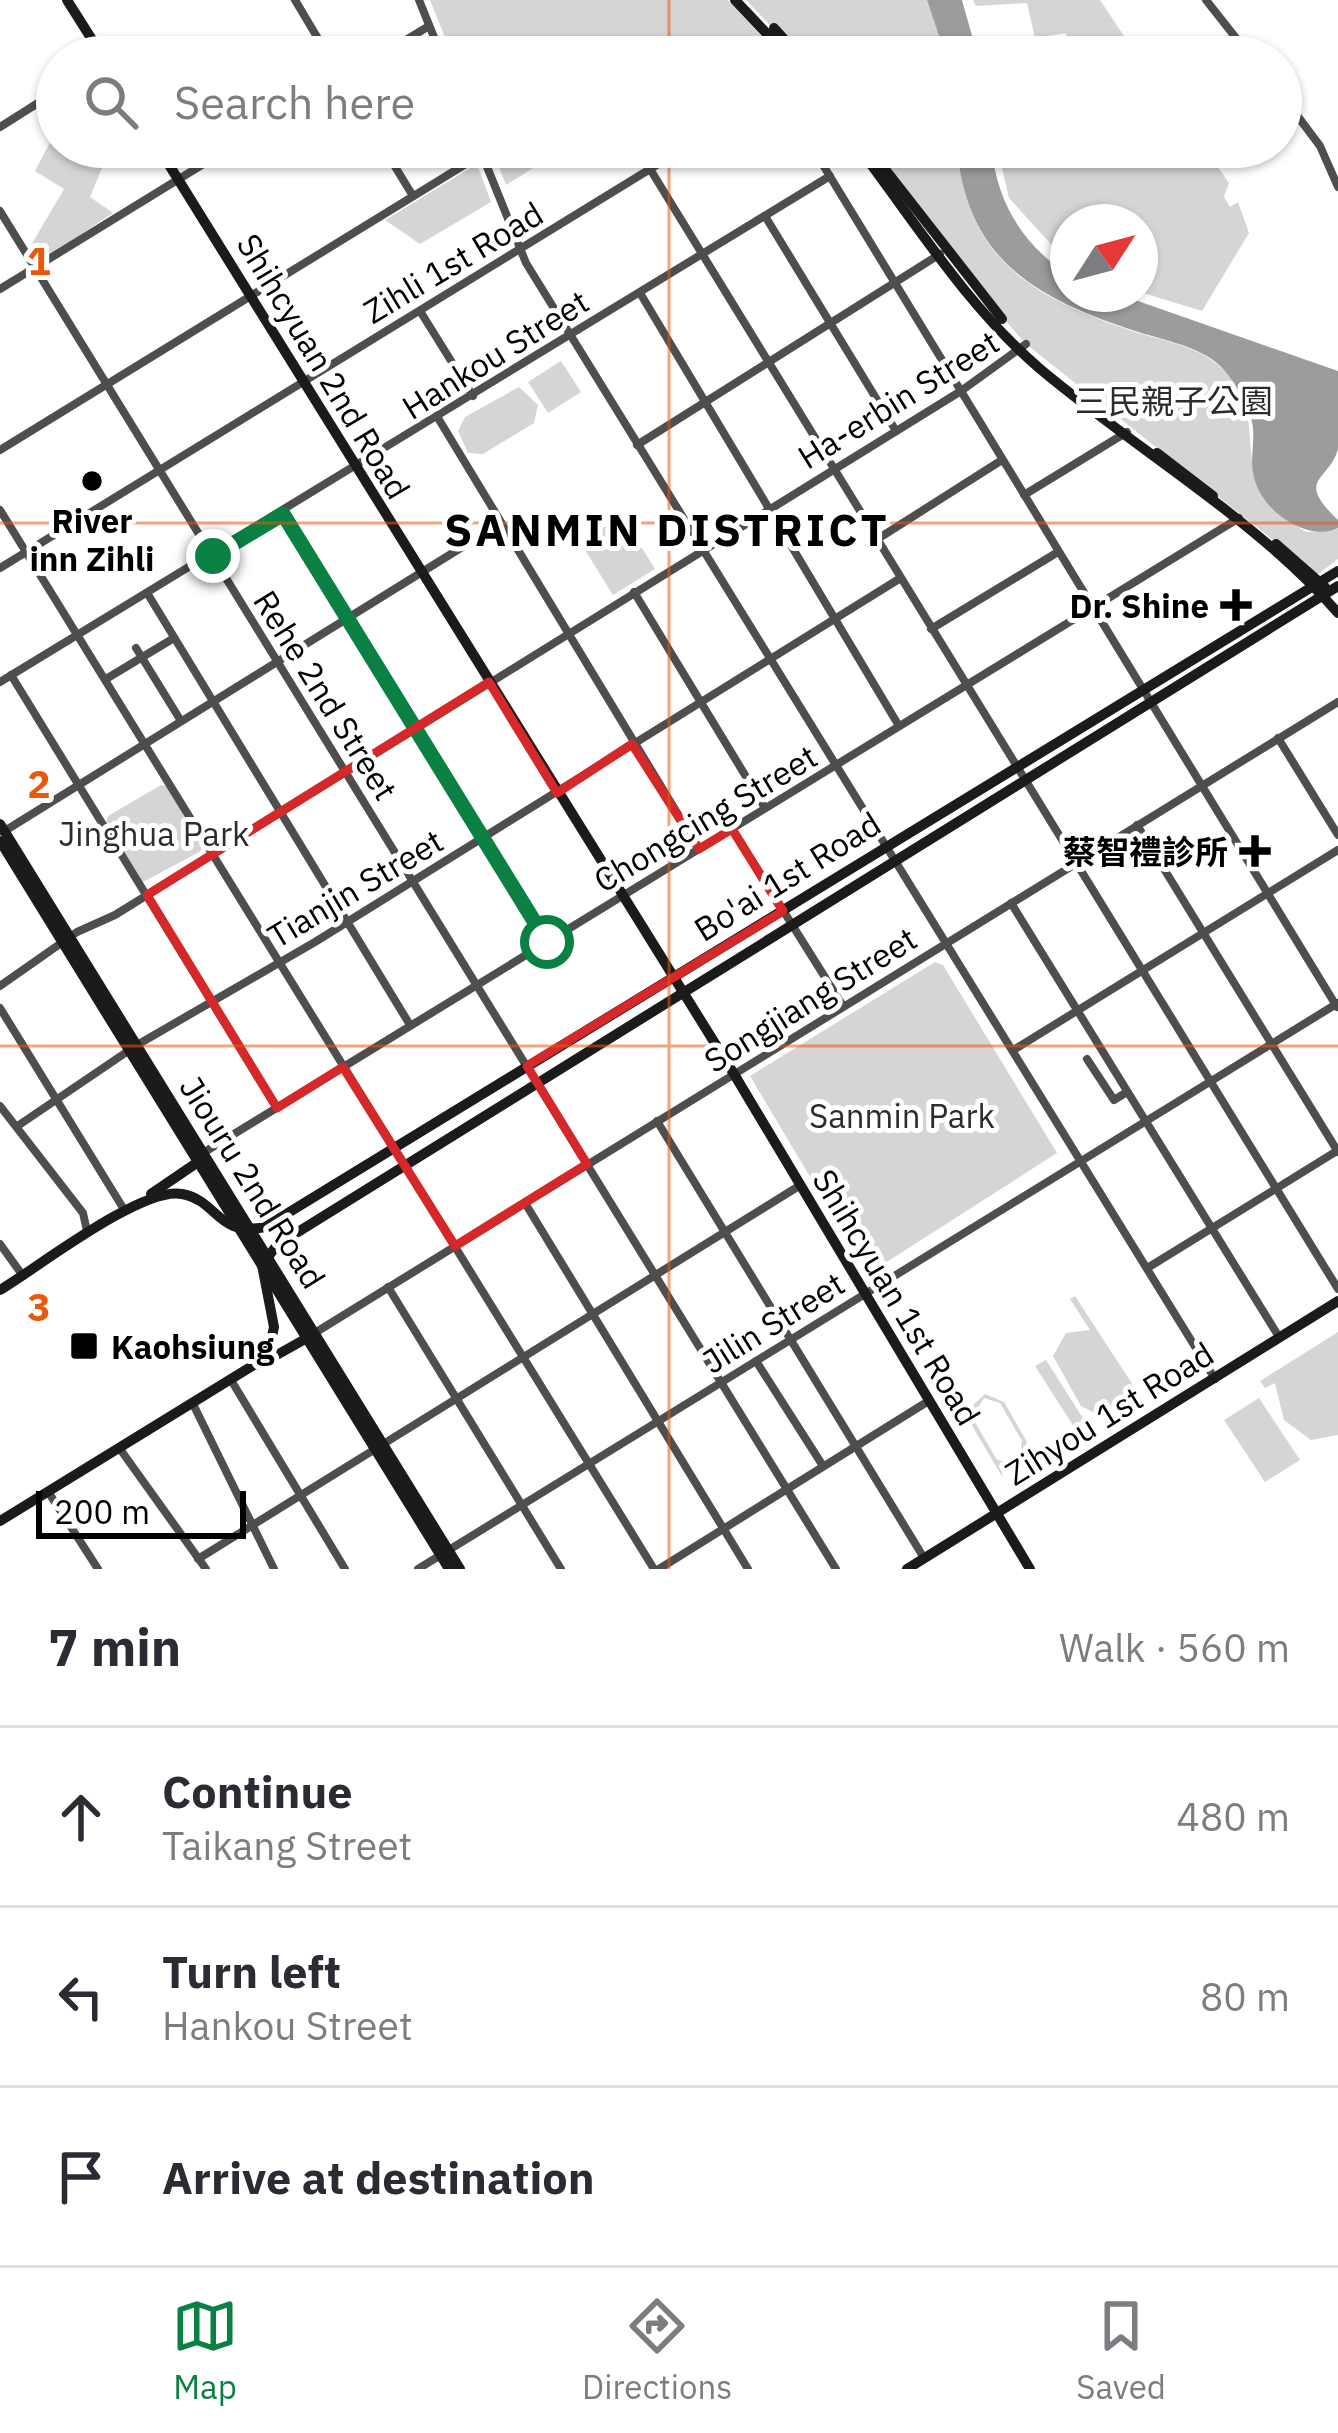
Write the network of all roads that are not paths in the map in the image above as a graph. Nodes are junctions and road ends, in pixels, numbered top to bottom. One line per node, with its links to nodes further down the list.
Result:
1 (68, 0): 8 (street)
2 (295, 0): 9 (street)
3 (419, 0): 7 (street)
4 (735, 0): 12 (street)
5 (746, 0): 13 (street)
6 (1206, 0): 14 (street)
7 (429, 26): 10 (street); 11 (street)
8 (90, 36)
9 (316, 36)
10 (413, 36)
11 (433, 36)
12 (769, 36)
13 (780, 36)
14 (1234, 36)
15 (36, 104): 17 (street)
16 (1302, 122): 28 (street)
17 (0, 127)
18 (171, 168): 27 (street, Shihcyuan 2nd Road)
19 (197, 168): 27 (street)
20 (396, 168): 29 (street)
21 (454, 168): 29 (street)
22 (487, 168): 32 (street)
23 (825, 168): 26 (street)
24 (878, 168): 33 (street)
25 (650, 169): 32 (street, Zihli 1st Road); 34 (street)
26 (830, 176): 31 (street, Hankou Street); 36 (street)
27 (178, 180): 35 (street); 39 (street, Shihcyuan 2nd Road)
28 (1338, 187)
29 (413, 196): 39 (street)
30 (0, 211): 35 (street, Rehe 2nd Street)
31 (765, 216): 34 (street, Hankou Street); 41 (street)
32 (519, 250): 40 (street, Zihli 1st Road); 42 (street)
33 (941, 253): 36 (street); 43 (street)
34 (702, 255): 38 (street, Hankou Street); 44 (street)
35 (34, 269): 37 (street); 46 (street, Rehe 2nd Street)
36 (896, 285): 41 (street); 47 (street)
37 (0, 289)
38 (640, 293): 42 (street, Hankou Street); 49 (street)
39 (252, 298): 45 (street, Shihcyuan 2nd Road); 46 (street)
40 (420, 311): 45 (street, Zihli 1st Road); 48 (street)
41 (830, 326): 44 (street); 51 (street)
42 (569, 333): 48 (street, Hankou Street); 53 (street)
43 (1023, 347): 47 (street, Ha-erbin Street); 52 (street)
44 (768, 363): 49 (street); 58 (street)
45 (302, 381): 56 (street, Shihcyuan 2nd Road); 57 (street, Zihli 1st Road)
46 (103, 386): 54 (street); 57 (street, Rehe 2nd Street)
47 (961, 391): 51 (street, Ha-erbin Street); 55 (street)
48 (473, 396): 50 (street, Hankou Street)
49 (705, 402): 53 (street); 60 (street)
50 (438, 418): 56 (street, Hankou Street); 64 (street)
51 (896, 431): 58 (street, Ha-erbin Street)
52 (1125, 433): 59 (street); 63 (street)
53 (637, 445): 66 (street)
54 (0, 450)
55 (1002, 460): 59 (street); 65 (street)
56 (356, 469): 62 (street, Hankou Street); 72 (street, Shihcyuan 2nd Road)
57 (156, 470): 67 (street, Zihli 1st Road); 69 (street, Rehe 2nd Street)
58 (833, 470): 60 (street, Ha-erbin Street); 65 (street)
59 (1024, 495): 68 (street)
60 (769, 509): 66 (street, Ha-erbin Street); 81 (street)
61 (0, 510): 67 (street)
62 (283, 514): 69 (street, Hankou Street); 80 (street)
63 (1237, 519): 74 (street); 78 (street, Chongcing Street)
64 (501, 523): 72 (street); 83 (street)
65 (876, 540): 73 (street)
66 (702, 550): 75 (street, Ha-erbin Street); 87 (street)
67 (28, 551): 70 (street, Zihli 1st Road); 84 (street)
68 (1058, 552): 78 (street); 82 (street)
69 (213, 556): 76 (street, Hankou Street); 88 (street, Rehe 2nd Street)
70 (0, 568)
71 (1338, 571): 74 (street, Bo'ai 1st Road)
72 (420, 575): 80 (street); 92 (street, Shihcyuan 2nd Road)
73 (899, 579): 81 (street, Tianjin Street); 82 (street)
74 (1325, 588): 77 (street); 79 (street); 94 (street, Bo'ai 1st Road)
75 (634, 592): 83 (street, Ha-erbin Street); 96 (street)
76 (148, 596): 84 (street, Hankou Street); 85 (street)
77 (1338, 602)
78 (1092, 608): 93 (street, Chongcing Street); 94 (street)
79 (1338, 613)
80 (347, 618): 88 (street); 100 (street)
81 (835, 619): 87 (street, Tianjin Street); 99 (street)
82 (931, 629): 93 (street)
83 (568, 633): 92 (street, Ha-erbin Street); 103 (street)
84 (79, 635): 89 (street, Hankou Street); 90 (street)
85 (174, 638): 86 (street); 95 (street)
86 (139, 653): 90 (street); 98 (street)
87 (768, 658): 96 (street, Tianjin Street); 105 (street)
88 (278, 662): 95 (street); 106 (street, Rehe 2nd Street)
89 (11, 675): 91 (street, Hankou Street); 108 (street)
90 (106, 679): 102 (street)
91 (0, 682)
92 (489, 682): 100 (street, Ha-erbin Street); 110 (street, Shihcyuan 2nd Road)
93 (965, 686): 99 (street, Chongcing Street); 104 (street)
94 (1145, 695): 104 (street, Bo'ai 1st Road); 107 (street, Bo'ai 1st Road); 109 (street)
95 (213, 702): 98 (street); 112 (street)
96 (700, 702): 103 (street, Tianjin Street); 111 (street)
97 (1338, 702): 101 (street, Songjiang Street)
98 (181, 721): 102 (street)
99 (899, 726): 105 (street, Chongcing Street)
100 (415, 728): 106 (street, Ha-erbin Street); 117 (street)
101 (1278, 738): 109 (street, Songjiang Street); 116 (street)
102 (145, 744): 108 (street); 121 (street)
103 (632, 744): 110 (street, Tianjin Street); 118 (street)
104 (1014, 766): 107 (street); 119 (street, Bo'ai 1st Road)
105 (833, 768): 111 (street, Chongcing Street); 119 (street)
106 (345, 772): 112 (street, Ha-erbin Street); 124 (street, Rehe 2nd Street)
107 (1022, 779): 122 (street, Bo'ai 1st Road); 123 (street)
108 (79, 785): 115 (street); 126 (street)
109 (1201, 786): 113 (street, Songjiang Street); 125 (street)
110 (557, 793): 117 (street, Tianjin Street); 127 (street, Shihcyuan 2nd Road)
111 (765, 808): 114 (street, Chongcing Street)
112 (280, 812): 121 (street, Ha-erbin Street); 130 (street)
113 (1137, 825): 123 (street, Songjiang Street); 132 (street)
114 (732, 829): 118 (street, Chongcing Street); 129 (street)
115 (1, 832): 133 (street, Jiouru 2nd Road)
116 (1338, 835)
117 (483, 839): 124 (street, Tianjin Street); 134 (street)
118 (699, 848): 127 (street, Chongcing Street)
119 (884, 848): 122 (street); 129 (street, Bo'ai 1st Road)
120 (1338, 850): 125 (street)
121 (213, 854): 126 (street, Ha-erbin Street); 136 (street)
122 (892, 859): 131 (street, Bo'ai 1st Road); 135 (street)
123 (1075, 864): 128 (street, Songjiang Street); 137 (street)
124 (412, 882): 130 (street, Tianjin Street); 140 (street, Rehe 2nd Street)
125 (1267, 893): 132 (street); 142 (street)
126 (147, 895): 133 (street, Ha-erbin Street); 141 (street)
127 (621, 897): 134 (street, Chongcing Street); 138 (street, Shihcyuan 2nd Road)
128 (1011, 903): 135 (street, Songjiang Street); 145 (street)
129 (783, 911): 131 (street); 138 (street, Bo'ai 1st Road)
130 (347, 922): 136 (street, Tianjin Street); 146 (street)
131 (791, 924): 138 (street, Bo'ai 1st Road); 143 (street)
132 (1203, 933): 137 (street); 147 (street)
133 (66, 939): 139 (street, Ha-erbin Street); 148 (street, Jiouru 2nd Road)
134 (547, 942): 140 (street, Chongcing Street)
135 (948, 942): 143 (street, Songjiang Street); 149 (street)
136 (279, 962): 141 (street, Tianjin Street); 152 (street)
137 (1141, 971): 145 (street); 155 (street)
138 (678, 985): 151 (street, Bo'ai 1st Road); 153 (street, Shihcyuan 1st Road); 154 (street, Bo'ai 1st Road)
139 (0, 986)
140 (476, 986): 146 (street, Chongcing Street); 151 (street, Rehe 2nd Street)
141 (210, 1002): 148 (street, Tianjin Street); 159 (street)
142 (1337, 1005): 147 (street, Jilin Street)
143 (843, 1006): 153 (street, Songjiang Street)
144 (0, 1008): 157 (street)
145 (1077, 1011): 149 (street); 156 (street)
146 (410, 1026): 152 (street, Chongcing Street)
147 (1272, 1043): 155 (street, Jilin Street); 164 (street)
148 (133, 1047): 157 (street, Tianjin Street); 165 (street, Jiouru 2nd Road)
149 (1016, 1049): 166 (street)
150 (1088, 1058): 156 (street)
151 (526, 1066): 154 (street, Rehe 2nd Street); 163 (street, Bo'ai 1st Road)
152 (344, 1067): 159 (street, Chongcing Street); 163 (street)
153 (734, 1074): 160 (street, Songjiang Street); 169 (street, Shihcyuan 1st Road)
154 (536, 1082): 167 (street, Rehe 2nd Street); 168 (street, Bo'ai 1st Road)
155 (1209, 1082): 161 (street, Jilin Street); 170 (street)
156 (1127, 1092): 161 (street)
157 (57, 1101): 162 (street, Tianjin Street); 173 (street)
158 (0, 1106): 162 (street)
159 (277, 1108): 165 (street, Chongcing Street)
160 (657, 1121): 167 (street, Songjiang Street); 176 (street)
161 (1145, 1121): 166 (street, Jilin Street); 174 (street)
162 (19, 1125): 177 (street)
163 (393, 1148): 168 (street); 175 (street, Bo'ai 1st Road)
164 (1338, 1151): 170 (street)
165 (201, 1158): 171 (street); 175 (street, Jiouru 2nd Road)
166 (1083, 1159): 181 (street); 187 (street, Jilin Street)
167 (587, 1165): 172 (street, Songjiang Street); 182 (street, Rehe 2nd Street)
168 (405, 1166): 179 (street); 180 (street, Bo'ai 1st Road)
169 (799, 1186): 176 (street); 187 (street, Shihcyuan 1st Road)
170 (1275, 1189): 174 (street); 185 (street)
171 (141, 1203): 173 (street); 175 (street)
172 (524, 1203): 179 (street, Songjiang Street); 189 (street)
173 (126, 1213): 177 (street)
174 (1210, 1228): 181 (street); 191 (street)
175 (245, 1229): 180 (street, Jiouru 2nd Road)
176 (725, 1231): 182 (street); 192 (street)
177 (88, 1236): 183 (street)
178 (0, 1244): 183 (street)
179 (455, 1246): 184 (street, Songjiang Street); 193 (street)
180 (265, 1261): 190 (street, Jiouru 2nd Road); 195 (street)
181 (1149, 1267): 196 (street)
182 (655, 1275): 189 (street); 198 (street, Rehe 2nd Street)
183 (23, 1276): 186 (street)
184 (388, 1287): 190 (street, Songjiang Street); 199 (street)
185 (1338, 1289)
186 (0, 1290)
187 (861, 1294): 192 (street, Jilin Street); 200 (street, Shihcyuan 1st Road)
188 (1338, 1301): 191 (street, Zihyou 1st Road)
189 (592, 1313): 193 (street); 202 (street)
190 (310, 1335): 195 (street); 203 (street, Jiouru 2nd Road)
191 (1279, 1337): 196 (street, Zihyou 1st Road)
192 (792, 1340): 194 (street, Jilin Street); 204 (street)
193 (523, 1356): 199 (street); 206 (street)
194 (756, 1361): 198 (street, Jilin Street); 207 (street)
195 (245, 1372): 197 (street)
196 (1214, 1379): 212 (street, Zihyou 1st Road)
197 (231, 1380): 201 (street); 210 (street)
198 (721, 1383): 202 (street, Jilin Street); 208 (street, Rehe 2nd Street)
199 (455, 1397): 203 (street); 211 (street)
200 (927, 1402): 204 (street); 212 (street, Shihcyuan 1st Road)
201 (193, 1404): 205 (street); 214 (street)
202 (658, 1422): 206 (street, Jilin Street); 215 (street)
203 (378, 1445): 210 (street); 216 (street, Jiouru 2nd Road)
204 (856, 1448): 207 (street); 217 (street)
205 (120, 1449): 209 (street); 218 (street)
206 (590, 1464): 211 (street, Jilin Street); 227 (street)
207 (824, 1466): 208 (street)
208 (787, 1489): 215 (street); 229 (street, Rehe 2nd Street)
209 (49, 1493): 213 (street); 219 (street)
210 (299, 1494): 214 (street); 222 (street)
211 (522, 1506): 216 (street, Jilin Street); 226 (street)
212 (996, 1514): 217 (street, Zihyou 1st Road); 231 (street, Shihcyuan 1st Road)
213 (3, 1520)
214 (254, 1521): 218 (street); 221 (street)
215 (724, 1528): 227 (street); 228 (street)
216 (445, 1553): 223 (street, Jilin Street); 224 (street, Jiouru 2nd Road); 225 (street, Jiouru 2nd Road)
217 (924, 1558): 230 (street, Zihyou 1st Road)
218 (198, 1559): 220 (street)
219 (98, 1569)
220 (206, 1569)
221 (274, 1569)
222 (345, 1569)
223 (418, 1569)
224 (449, 1569)
225 (460, 1569)
226 (561, 1569)
227 (657, 1569)
228 (748, 1569)
229 (836, 1569)
230 (908, 1569)
231 (1030, 1569)

